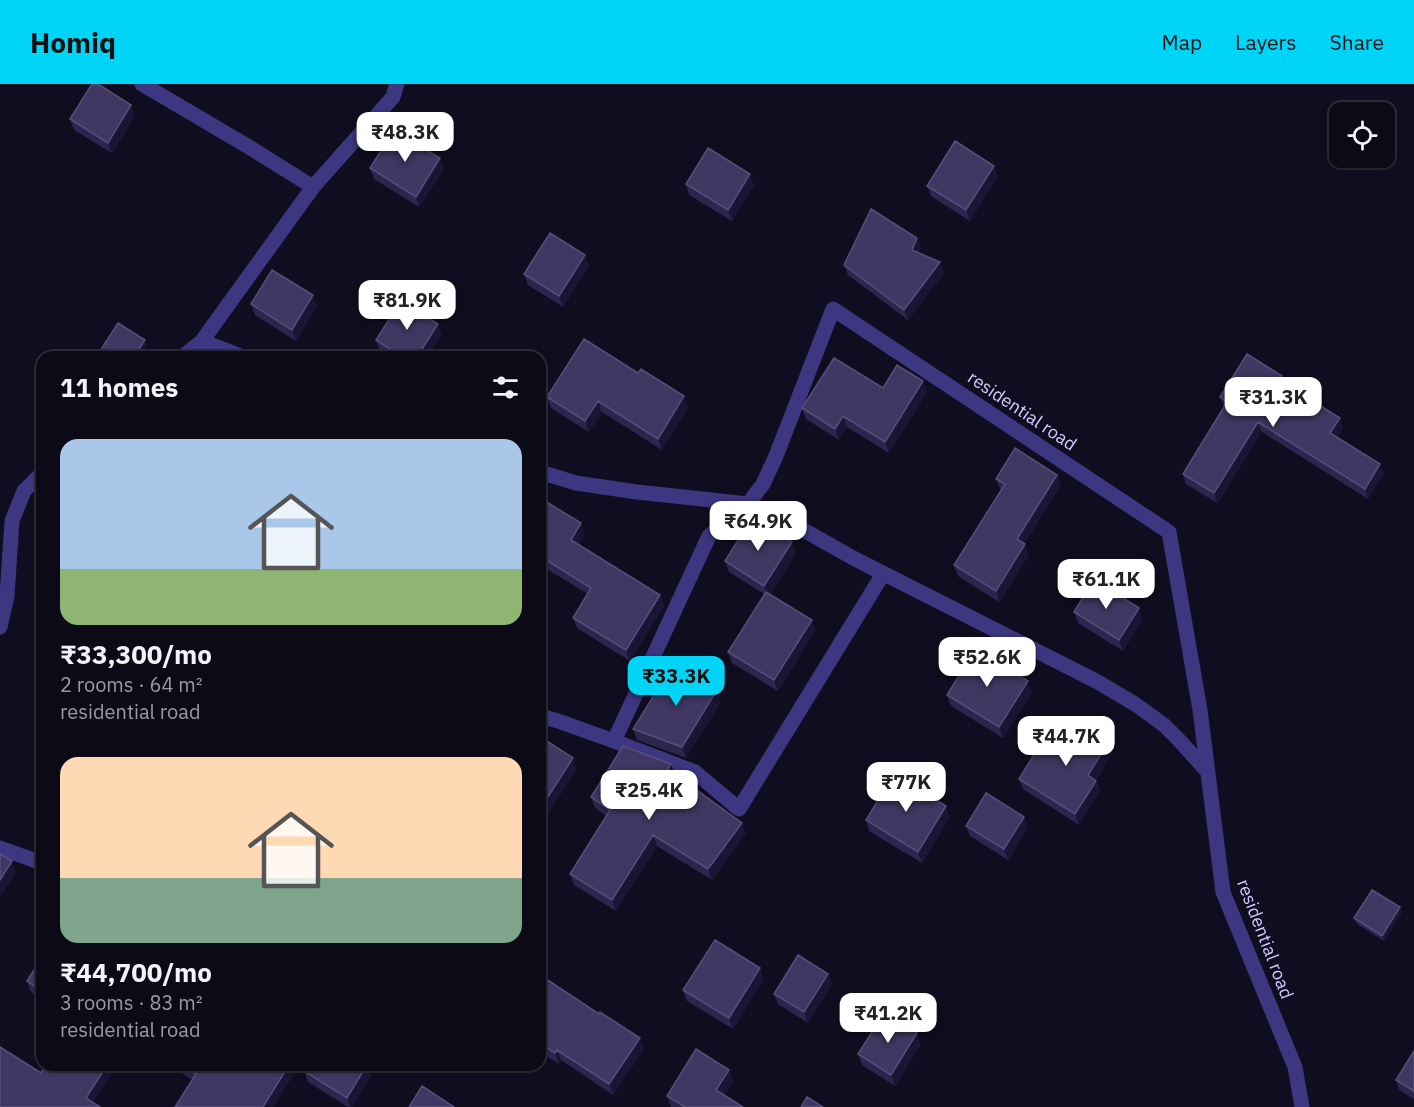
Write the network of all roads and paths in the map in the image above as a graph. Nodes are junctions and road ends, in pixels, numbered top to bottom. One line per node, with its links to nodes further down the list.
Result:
1 (398, 84): 3 (street)
2 (144, 85): 3 (street)
3 (313, 187): 4 (street)
4 (202, 341): 5 (street); 6 (street)
5 (190, 351)
6 (228, 351)
7 (546, 474): 9 (street)
8 (36, 479): 11 (street)
9 (748, 504): 10 (street); 13 (street, residential road); 14 (street, residential road)
10 (883, 573): 13 (street); 14 (street)
11 (0, 627)
12 (546, 718): 13 (street)
13 (614, 741)
14 (1207, 771): 17 (street, residential road)
15 (0, 848): 16 (street)
16 (36, 861)
17 (1302, 1107)

